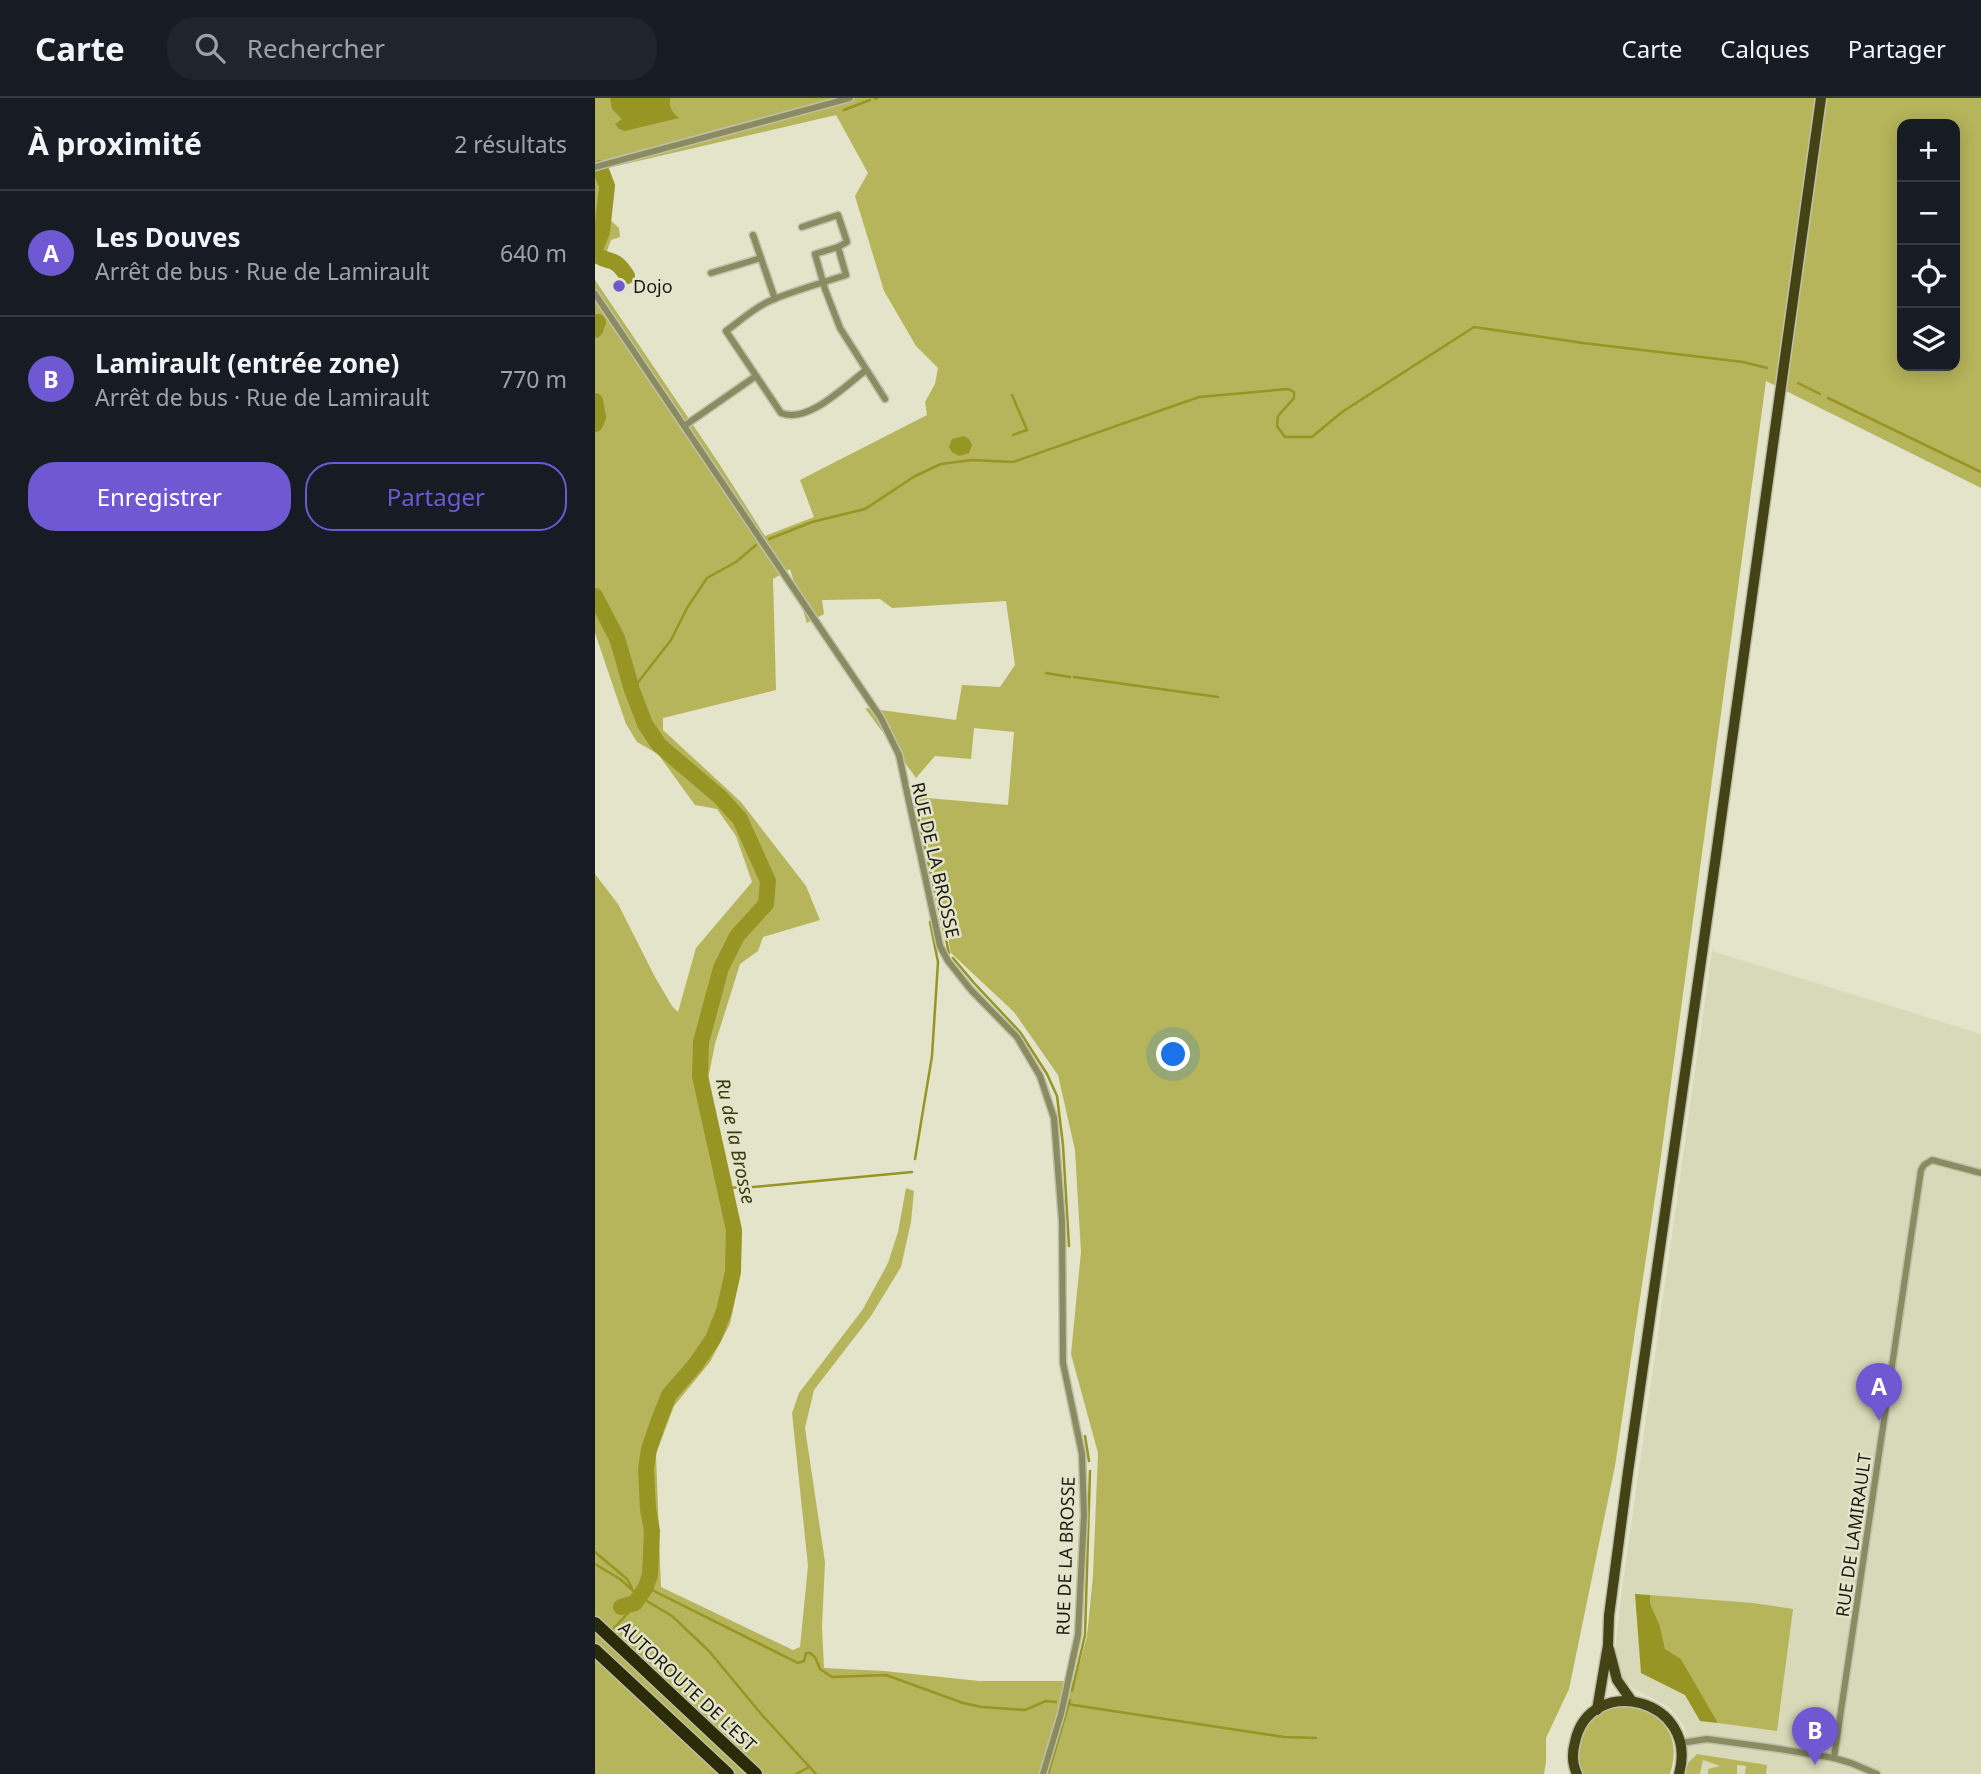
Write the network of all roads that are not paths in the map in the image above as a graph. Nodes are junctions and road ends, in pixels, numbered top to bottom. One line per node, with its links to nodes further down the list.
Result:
1 (850, 98): 3 (street)
2 (1821, 98): 18 (main road)
3 (595, 166)
4 (802, 227): 6 (street)
5 (753, 235): 7 (street)
6 (838, 247): 9 (street); 9 (street)
7 (761, 258): 8 (street); 11 (street)
8 (711, 273)
9 (823, 283): 11 (street); 12 (street)
10 (595, 294): 15 (street, RUE DE LA BROSSE)
11 (775, 299): 13 (street)
12 (866, 370): 13 (street); 14 (street)
13 (756, 376): 15 (street)
14 (885, 399)
15 (684, 426): 26 (street, RUE DE LA BROSSE)
16 (1981, 1174): 23 (street, RUE DE LAMIRAULT)
17 (595, 1623): 25 (highway, AUTOROUTE DE L’EST)
18 (1608, 1645): 20 (main road); 21 (main road)
19 (595, 1650): 24 (highway, AUTOROUTE DE L’EST)
20 (1631, 1700): 21 (main road); 22 (main road)
21 (1597, 1710): 27 (main road)
22 (1681, 1743): 23 (street); 28 (main road)
23 (1834, 1758): 29 (street)
24 (728, 1774)
25 (756, 1774)
26 (1043, 1774)
27 (1577, 1774)
28 (1679, 1774)
29 (1877, 1774)

